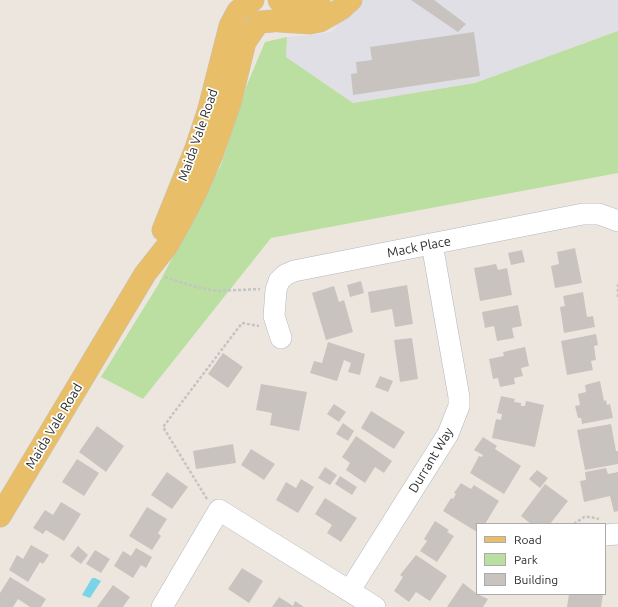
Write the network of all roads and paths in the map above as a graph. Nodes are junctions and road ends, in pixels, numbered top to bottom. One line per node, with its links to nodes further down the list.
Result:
1 (319, 0): 4 (main road, Maida Vale Road)
2 (351, 0): 4 (main road, Maida Vale Road)
3 (246, 3): 4 (street); 5 (street, Maida Vale Road); 8 (main road, Maida Vale Road)
4 (279, 8): 5 (main road, Maida Vale Road)
5 (245, 42): 8 (main road, Maida Vale Road)
6 (618, 221): 7 (street, Mack Place)
7 (432, 244): 11 (street, Mack Place); 16 (street, Durrant Way)
8 (145, 274): 13 (main road, Maida Vale Road)
9 (618, 284): 10 (path)
10 (618, 299)
11 (278, 330): 12 (path)
12 (219, 510): 16 (street); 17 (street)
13 (0, 516)
14 (618, 534): 15 (street)
15 (606, 535)
16 (350, 590): 18 (street)
17 (162, 607)
18 (375, 607)

